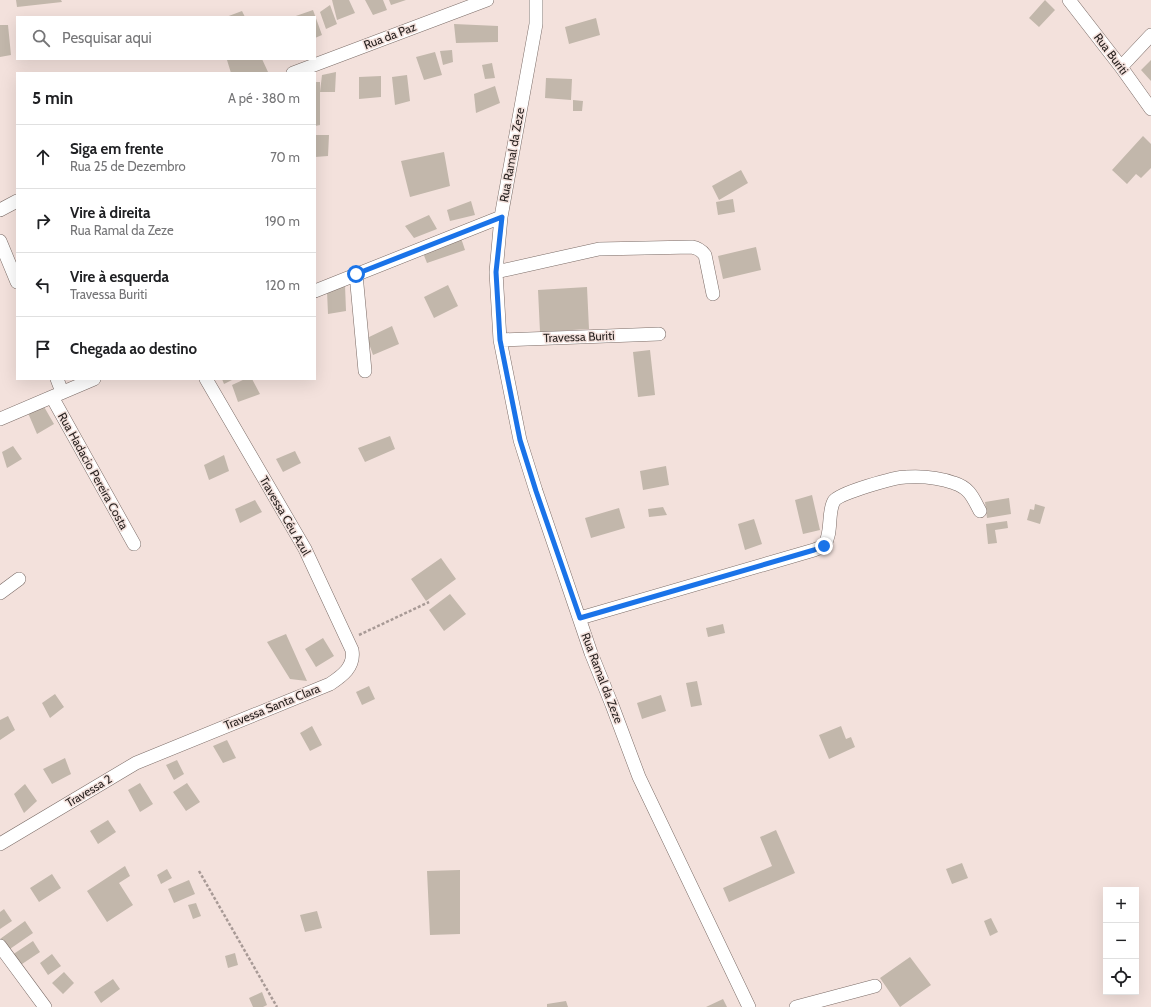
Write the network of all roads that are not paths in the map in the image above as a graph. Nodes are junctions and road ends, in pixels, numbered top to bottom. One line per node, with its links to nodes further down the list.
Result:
1 (487, 0): 6 (street, Rua da Paz)
2 (536, 0): 10 (street, Rua Ramal da Zeze)
3 (1069, 0): 5 (street, Rua Buriti)
4 (1151, 35): 5 (street)
5 (1121, 67): 7 (street, Rua Buriti)
6 (296, 72)
7 (1151, 109)
8 (16, 202): 9 (street)
9 (0, 210)
10 (502, 217): 12 (street, Rua Ramal da Zeze); 13 (street)
11 (0, 241): 14 (street)
12 (496, 272): 16 (street); 18 (street, Rua Ramal da Zeze)
13 (356, 274): 15 (street); 19 (street)
14 (16, 280)
15 (316, 291)
16 (713, 294)
17 (659, 334): 18 (street, Travessa Buriti)
18 (500, 340): 29 (street, Rua Ramal da Zeze)
19 (365, 371)
20 (57, 380): 23 (street, Rua Hadacio Pereira Costa)
21 (92, 380): 23 (street)
22 (207, 380): 30 (street, Travessa Céu Azul)
23 (57, 395): 24 (street); 26 (street, Rua Hadacio Pereira Costa)
24 (0, 419)
25 (980, 511): 29 (street)
26 (134, 544)
27 (19, 580): 28 (street)
28 (0, 593)
29 (580, 618): 36 (street, Rua Ramal da Zeze)
30 (354, 658): 31 (street, Travessa Santa Clara)
31 (181, 744): 32 (street, Travessa 2)
32 (0, 844)
33 (0, 946): 35 (street)
34 (875, 986): 37 (street)
35 (45, 1007)
36 (749, 1007)
37 (796, 1007)

